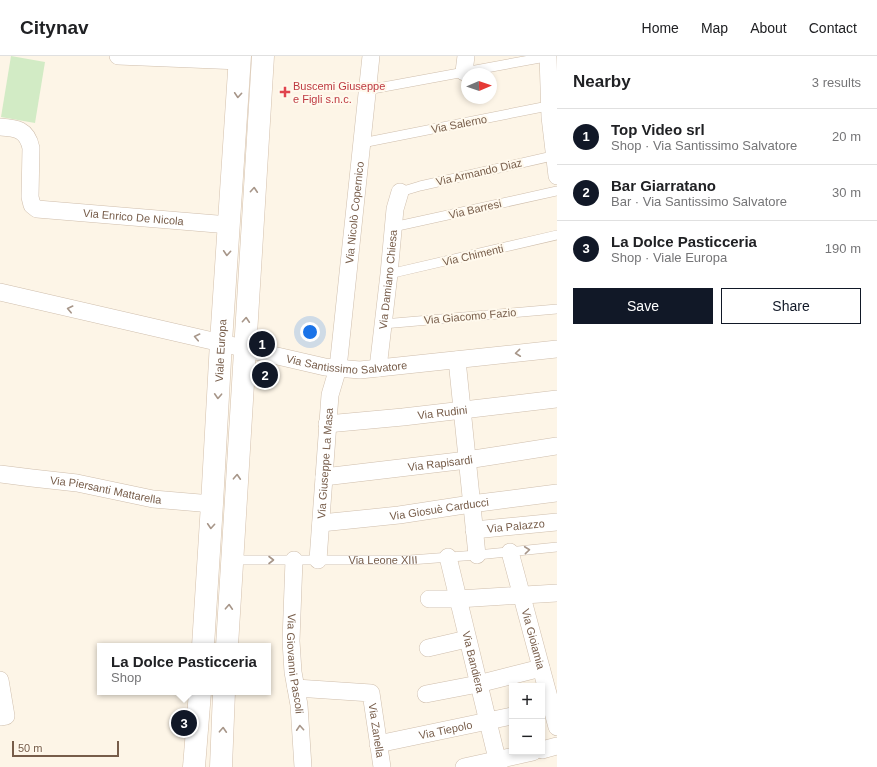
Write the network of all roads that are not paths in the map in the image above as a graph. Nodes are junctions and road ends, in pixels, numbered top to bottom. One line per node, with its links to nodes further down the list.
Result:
1 (118, 56): 5 (street)
2 (263, 56): 23 (street, Viale Europa, one-way to 2)
3 (371, 56): 7 (street, Via Nicolò Copernico)
4 (549, 56): 6 (lane); 8 (street)
5 (240, 59): 15 (street, Viale Europa, one-way to 15)
6 (465, 64): 7 (lane)
7 (367, 90): 10 (street, Via Nicolò Copernico)
8 (553, 105): 10 (lane, Via Salerno); 11 (street)
9 (0, 127): 15 (street, Via Enrico De Nicola)
10 (362, 143): 26 (street, Via Nicolò Copernico)
11 (556, 155): 12 (street); 14 (lane, Via Armando Diaz)
12 (557, 176)
13 (557, 191): 16 (lane, Via Barresi)
14 (400, 192): 16 (street, Via Damiano Chiesa)
15 (229, 225): 22 (street, Viale Europa, one-way to 22)
16 (393, 227): 18 (street, Via Damiano Chiesa)
17 (557, 235): 18 (lane, Via Chimenti)
18 (389, 274): 21 (street, Via Damiano Chiesa)
19 (0, 292): 22 (street, Via Santissimo Salvatore, one-way to 19)
20 (557, 309): 21 (lane, Via Giacomo Fazio)
21 (383, 324): 27 (street, Via Damiano Chiesa)
22 (221, 342): 23 (street, Via Santissimo Salvatore); 36 (street, Viale Europa, one-way to 36)
23 (244, 348): 26 (street, Via Santissimo Salvatore); 46 (street, Viale Europa, one-way to 23)
24 (557, 348): 25 (street, Via Santissimo Salvatore, one-way to 25)
25 (457, 360): 27 (street, Via Santissimo Salvatore); 29 (street)
26 (338, 368): 27 (street, Via Santissimo Salvatore); 30 (street, Via Giuseppe La Masa)
27 (378, 368)
28 (557, 399): 29 (street, Via Rudini)
29 (462, 411): 30 (street, Via Rudini); 32 (street)
30 (327, 424): 34 (street, Via Giuseppe La Masa)
31 (557, 446): 32 (street, Via Rapisardi)
32 (467, 460): 34 (street, Via Rapisardi); 37 (street)
33 (0, 474): 36 (street, Via Piersanti Mattarella)
34 (324, 477): 39 (street, Via Giuseppe La Masa)
35 (557, 493): 37 (street, Via Giosuè Carducci)
36 (212, 504): 45 (street, Viale Europa, one-way to 45)
37 (471, 504): 39 (street, Via Giosuè Carducci); 40 (street)
38 (557, 522): 40 (street, Via Palazzo)
39 (321, 523): 48 (street, Via Giuseppe La Masa)
40 (474, 530): 43 (street)
41 (557, 547): 42 (lane, Via Leone XIII, one-way to 41)
42 (510, 552): 43 (lane, Via Leone XIII); 50 (street, Via Gioiamia)
43 (476, 555): 44 (lane, Via Leone XIII)
44 (448, 557): 48 (lane, Via Leone XIII); 52 (street, Via Bandiera)
45 (209, 558): 46 (street, Via Leone XIII); 54 (street, Viale Europa)
46 (232, 560): 47 (lane, Via Leone XIII, one-way to 47); 55 (street, Viale Europa, one-way to 46)
47 (294, 560): 48 (lane, Via Leone XIII); 60 (street, Via Giovanni Pascoli)
48 (318, 560)
49 (557, 593): 50 (street)
50 (522, 594): 52 (street); 57 (street, Via Gioiamia)
51 (429, 599): 52 (street)
52 (458, 599): 53 (street, Via Bandiera)
53 (467, 639): 56 (street); 59 (street, Via Bandiera)
54 (203, 643)
55 (227, 643)
56 (428, 648)
57 (541, 668): 59 (street); 64 (street, Via Gioiamia)
58 (0, 680): 65 (street)
59 (478, 684): 61 (street); 67 (street, Via Bandiera)
60 (296, 688): 69 (street, Via Zanella); 76 (street, Via Giovanni Pascoli, one-way to 60)
61 (426, 694)
62 (200, 695): 74 (street)
63 (224, 695): 75 (street, one-way to 63)
64 (550, 707): 68 (street, Via Gioiamia)
65 (3, 716)
66 (509, 717): 67 (street, Via Tiepolo)
67 (487, 721): 69 (street, Via Tiepolo); 73 (street, Via Bandiera)
68 (557, 727)
69 (378, 744): 77 (street, Via Zanella)
70 (557, 746): 71 (street)
71 (545, 749)
72 (524, 755): 73 (street)
73 (498, 764): 78 (street)
74 (194, 767)
75 (221, 767)
76 (303, 767)
77 (382, 767)
78 (464, 767)

